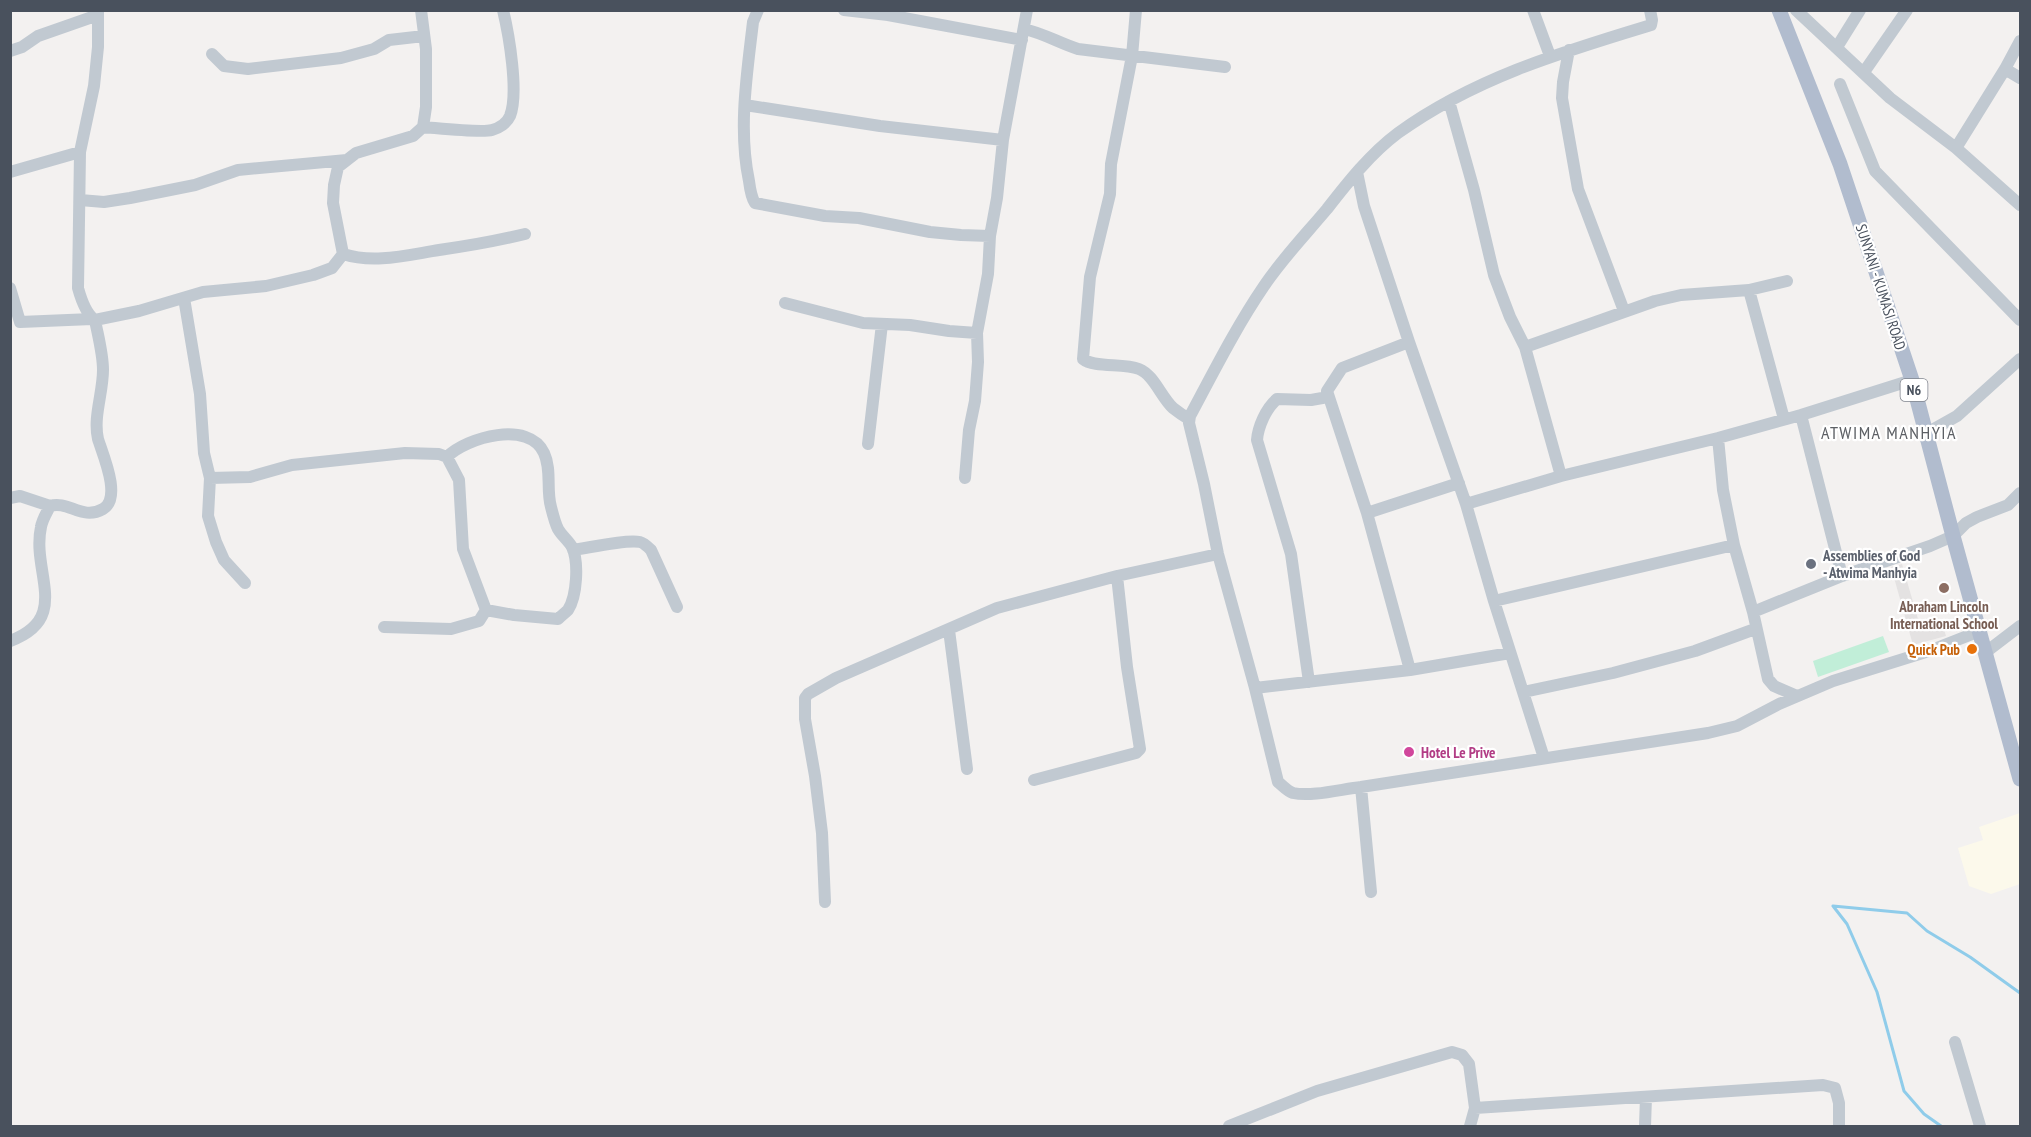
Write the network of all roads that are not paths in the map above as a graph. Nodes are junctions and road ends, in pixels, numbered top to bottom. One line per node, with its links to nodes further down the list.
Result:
1 (421, 10): 15 (street)
2 (503, 10): 30 (street)
3 (758, 10): 29 (street)
4 (844, 10): 14 (street)
5 (1027, 10): 14 (street)
6 (1136, 10): 21 (street)
7 (1533, 10): 22 (street)
8 (1650, 10): 18 (street)
9 (1779, 10): 55 (main road, SUNYANI - KUMASI ROAD / N6)
10 (1797, 10): 17 (street)
11 (1860, 10): 17 (street)
12 (1907, 10): 25 (street)
13 (98, 13): 19 (street); 33 (street)
14 (1023, 34): 21 (street); 31 (street)
15 (424, 36): 20 (street); 30 (street)
16 (2020, 41): 24 (street)
17 (1837, 47): 25 (street)
18 (1569, 50): 22 (street); 47 (street)
19 (10, 51)
20 (212, 54)
21 (1132, 56): 23 (street); 58 (street)
22 (1550, 56): 28 (street)
23 (1225, 67)
24 (2005, 69): 26 (street); 32 (street)
25 (1864, 72): 32 (street)
26 (2020, 78)
27 (1840, 84): 49 (street)
28 (1449, 101): 36 (street); 53 (street)
29 (745, 105): 31 (street); 40 (street)
30 (423, 127): 34 (street)
31 (1004, 140): 40 (street)
32 (1956, 148): 38 (street)
33 (80, 152): 35 (street); 37 (street)
34 (347, 160): 37 (street); 41 (street)
35 (10, 172)
36 (1357, 172): 52 (street); 58 (street)
37 (80, 200): 48 (street)
38 (2020, 205)
39 (525, 234): 41 (street)
40 (990, 236): 51 (street)
41 (343, 254): 45 (street)
42 (1787, 281): 44 (street)
43 (10, 288): 48 (street)
44 (1749, 290): 47 (street); 59 (street)
45 (184, 298): 48 (street); 65 (street)
46 (785, 303): 50 (street)
47 (1624, 311): 53 (street)
48 (93, 319): 71 (street)
49 (2020, 320)
50 (882, 324): 51 (street); 62 (street)
51 (977, 333): 66 (street)
52 (1408, 342): 56 (street); 67 (street)
53 (1525, 347): 64 (street)
54 (2020, 359): 60 (street)
55 (1912, 380): 57 (street); 60 (main road, SUNYANI - KUMASI ROAD / N6)
56 (1328, 397): 72 (street); 93 (street)
57 (1801, 415): 59 (street); 78 (street)
58 (1189, 419): 76 (street)
59 (1784, 419): 61 (street)
60 (1925, 434): 73 (main road, SUNYANI - KUMASI ROAD / N6)
61 (1718, 438): 64 (street); 74 (street)
62 (868, 444)
63 (447, 457): 65 (street); 75 (street); 82 (street)
64 (1561, 476): 70 (street)
65 (210, 478): 79 (street)
66 (965, 478)
67 (1460, 483): 70 (street); 72 (street)
68 (2020, 493): 73 (street)
69 (10, 498): 71 (street)
70 (1467, 504): 80 (street)
71 (50, 506): 89 (street)
72 (1367, 513): 92 (street)
73 (1953, 536): 78 (street); 88 (main road, SUNYANI - KUMASI ROAD / N6)
74 (1734, 544): 80 (street); 83 (street)
75 (573, 550): 81 (street); 82 (street)
76 (1218, 554): 77 (street); 94 (street)
77 (1117, 576): 87 (street); 100 (street)
78 (1842, 576): 83 (street)
79 (245, 583)
80 (1494, 601): 91 (street)
81 (677, 607)
82 (486, 610): 85 (street)
83 (1753, 612): 86 (street)
84 (2020, 626): 90 (street)
85 (384, 627)
86 (1755, 629): 95 (street); 96 (street)
87 (949, 630): 98 (street); 103 (street)
88 (1980, 631): 90 (main road, SUNYANI - KUMASI ROAD / N6); 96 (street)
89 (10, 641)
90 (1986, 652): 99 (main road, SUNYANI - KUMASI ROAD / N6)
91 (1510, 653): 92 (street); 95 (street)
92 (1410, 670): 93 (street)
93 (1309, 682): 94 (street)
94 (1255, 688): 101 (street)
95 (1524, 692): 97 (street)
96 (1797, 696): 97 (street)
97 (1544, 758): 101 (street)
98 (967, 769)
99 (2020, 779)
100 (1034, 780)
101 (1361, 787): 102 (street)
102 (1371, 892)
103 (825, 902)
104 (1955, 1042): 111 (street)
105 (1646, 1097): 106 (street); 109 (street); 110 (street)
106 (1475, 1108): 107 (street); 108 (street)
107 (1229, 1126)
108 (1470, 1126)
109 (1645, 1126)
110 (1839, 1126)
111 (1980, 1126)

